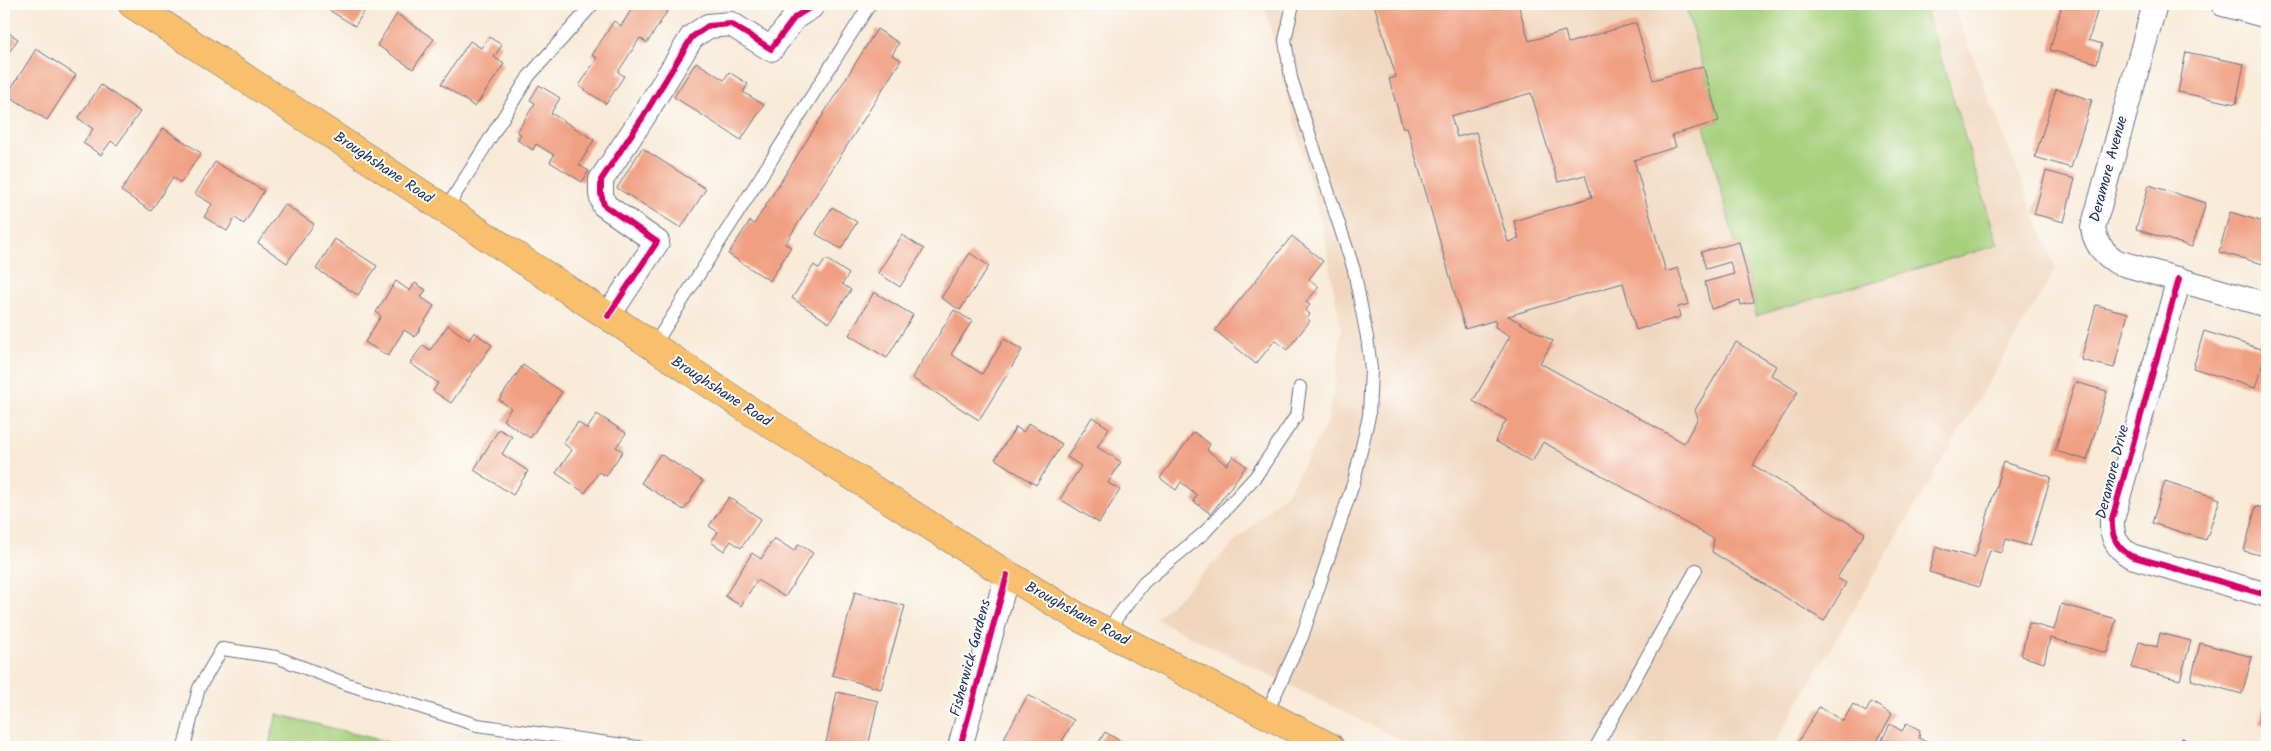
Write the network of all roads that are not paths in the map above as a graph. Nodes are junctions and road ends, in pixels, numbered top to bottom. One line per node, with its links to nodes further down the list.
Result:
1 (132, 4): 9 (main road, Broughshane Road)
2 (593, 4): 9 (lane)
3 (870, 4): 13 (lane)
4 (1293, 4): 19 (lane)
5 (2155, 4): 10 (street, Deramore Avenue)
6 (2223, 4): 8 (street)
7 (811, 7): 12 (street)
8 (2267, 16)
9 (446, 209): 12 (main road, Broughshane Road)
10 (2179, 279): 11 (street, Deramore Avenue); 17 (street, Deramore Drive)
11 (2267, 305)
12 (608, 316): 13 (main road, Broughshane Road)
13 (653, 347): 16 (main road, Broughshane Road)
14 (1300, 387): 18 (lane)
15 (1696, 570): 24 (lane)
16 (1007, 574): 18 (main road, Broughshane Road); 22 (street, Fisherwick Gardens)
17 (2267, 595)
18 (1106, 632): 19 (main road, Broughshane Road)
19 (1266, 714): 23 (main road, Broughshane Road)
20 (184, 747): 21 (lane)
21 (638, 747)
22 (960, 747)
23 (1330, 747)
24 (1596, 747)

